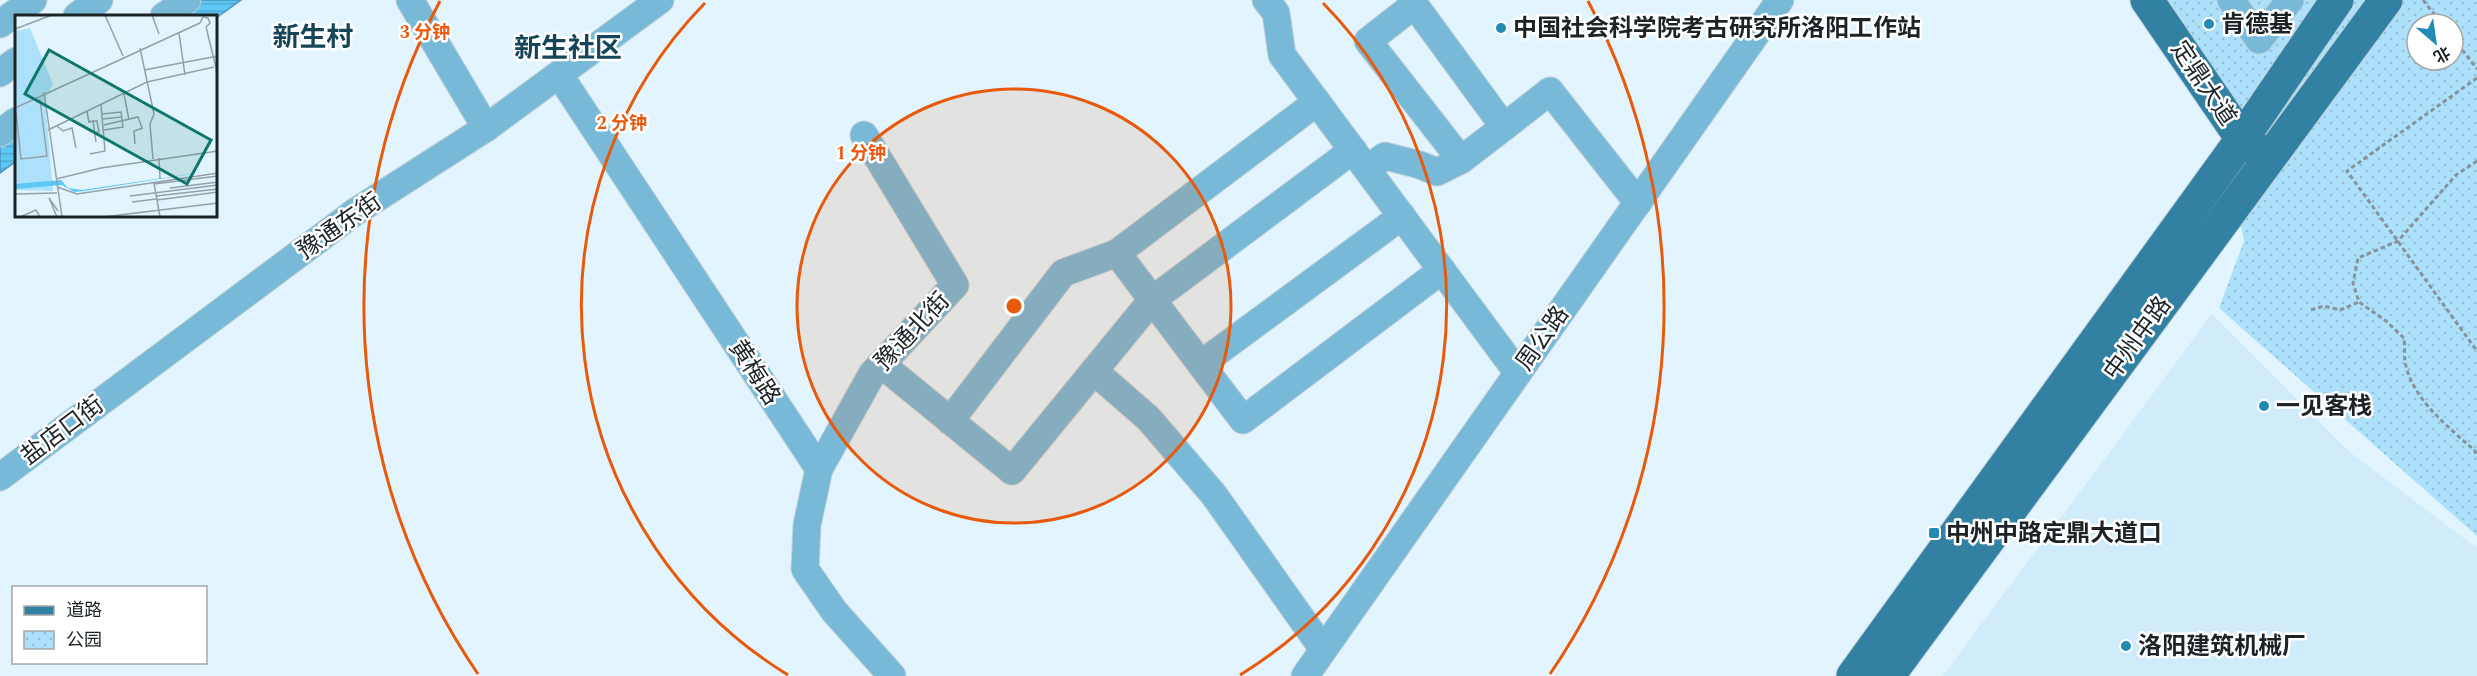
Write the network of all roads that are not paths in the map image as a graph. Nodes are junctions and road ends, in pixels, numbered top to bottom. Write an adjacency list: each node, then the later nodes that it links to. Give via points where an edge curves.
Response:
1 (33, 0): 16 (street)
2 (99, 0): 14 (street)
3 (187, 0): 15 (street)
4 (410, 0): 23 (street)
5 (660, 0): 19 (street, 豫通东街)
6 (1266, 0): 20 (street, via 1276,13 1282,54)
7 (1780, 0): 30 (street, 周公路)
8 (2147, 0): 26 (main road, 定鼎大道)
9 (2231, 0): 10 (street, via 2259,40)
10 (2290, 0)
11 (2337, 0): 26 (main road, 中州中路)
12 (2386, 0): 27 (main road, 中州中路)
13 (1412, 2): 22 (street); 29 (street, via 1368,41)
14 (78, 15)
15 (165, 15)
16 (0, 24)
17 (15, 61): 18 (street)
18 (0, 73)
19 (560, 76): 23 (street, 豫通东街); 41 (street, 黄梅路)
20 (1317, 102): 28 (street); 32 (street)
21 (15, 122): 24 (street)
22 (1504, 127): 29 (street); 30 (street, via 1550,91)
23 (486, 128): 39 (street, 豫通东街, via 356,212)
24 (0, 133)
25 (864, 135): 35 (street, 豫通北街, via 955,285)
26 (2242, 139): 27 (main road, 定鼎大道); 46 (main road, 中州中路)
27 (2270, 158): 47 (main road, 中州中路)
28 (1360, 159): 29 (street, via 1385,156 1437,172); 31 (street); 34 (street)
29 (1461, 160)
30 (1638, 203): 38 (street, 周公路)
31 (1402, 216): 33 (street); 36 (street)
32 (1117, 253): 34 (street); 40 (street, via 1063,273)
33 (1442, 270): 36 (street, via 1243,420); 38 (street)
34 (1152, 300): 36 (street); 37 (street)
35 (881, 364): 40 (street); 41 (street, 豫通北街)
36 (1201, 364)
37 (1094, 371): 40 (street, via 1012,471); 43 (street, via 1149,419 1214,495)
38 (1518, 373): 43 (street, 周公路)
39 (123, 384): 42 (street, 盐店口街)
40 (950, 421)
41 (819, 469): 44 (street, via 807,525 805,569 834,611)
42 (0, 477)
43 (1323, 649): 45 (street, 周公路)
44 (892, 676)
45 (1305, 676)
46 (1853, 676)
47 (1888, 676)

